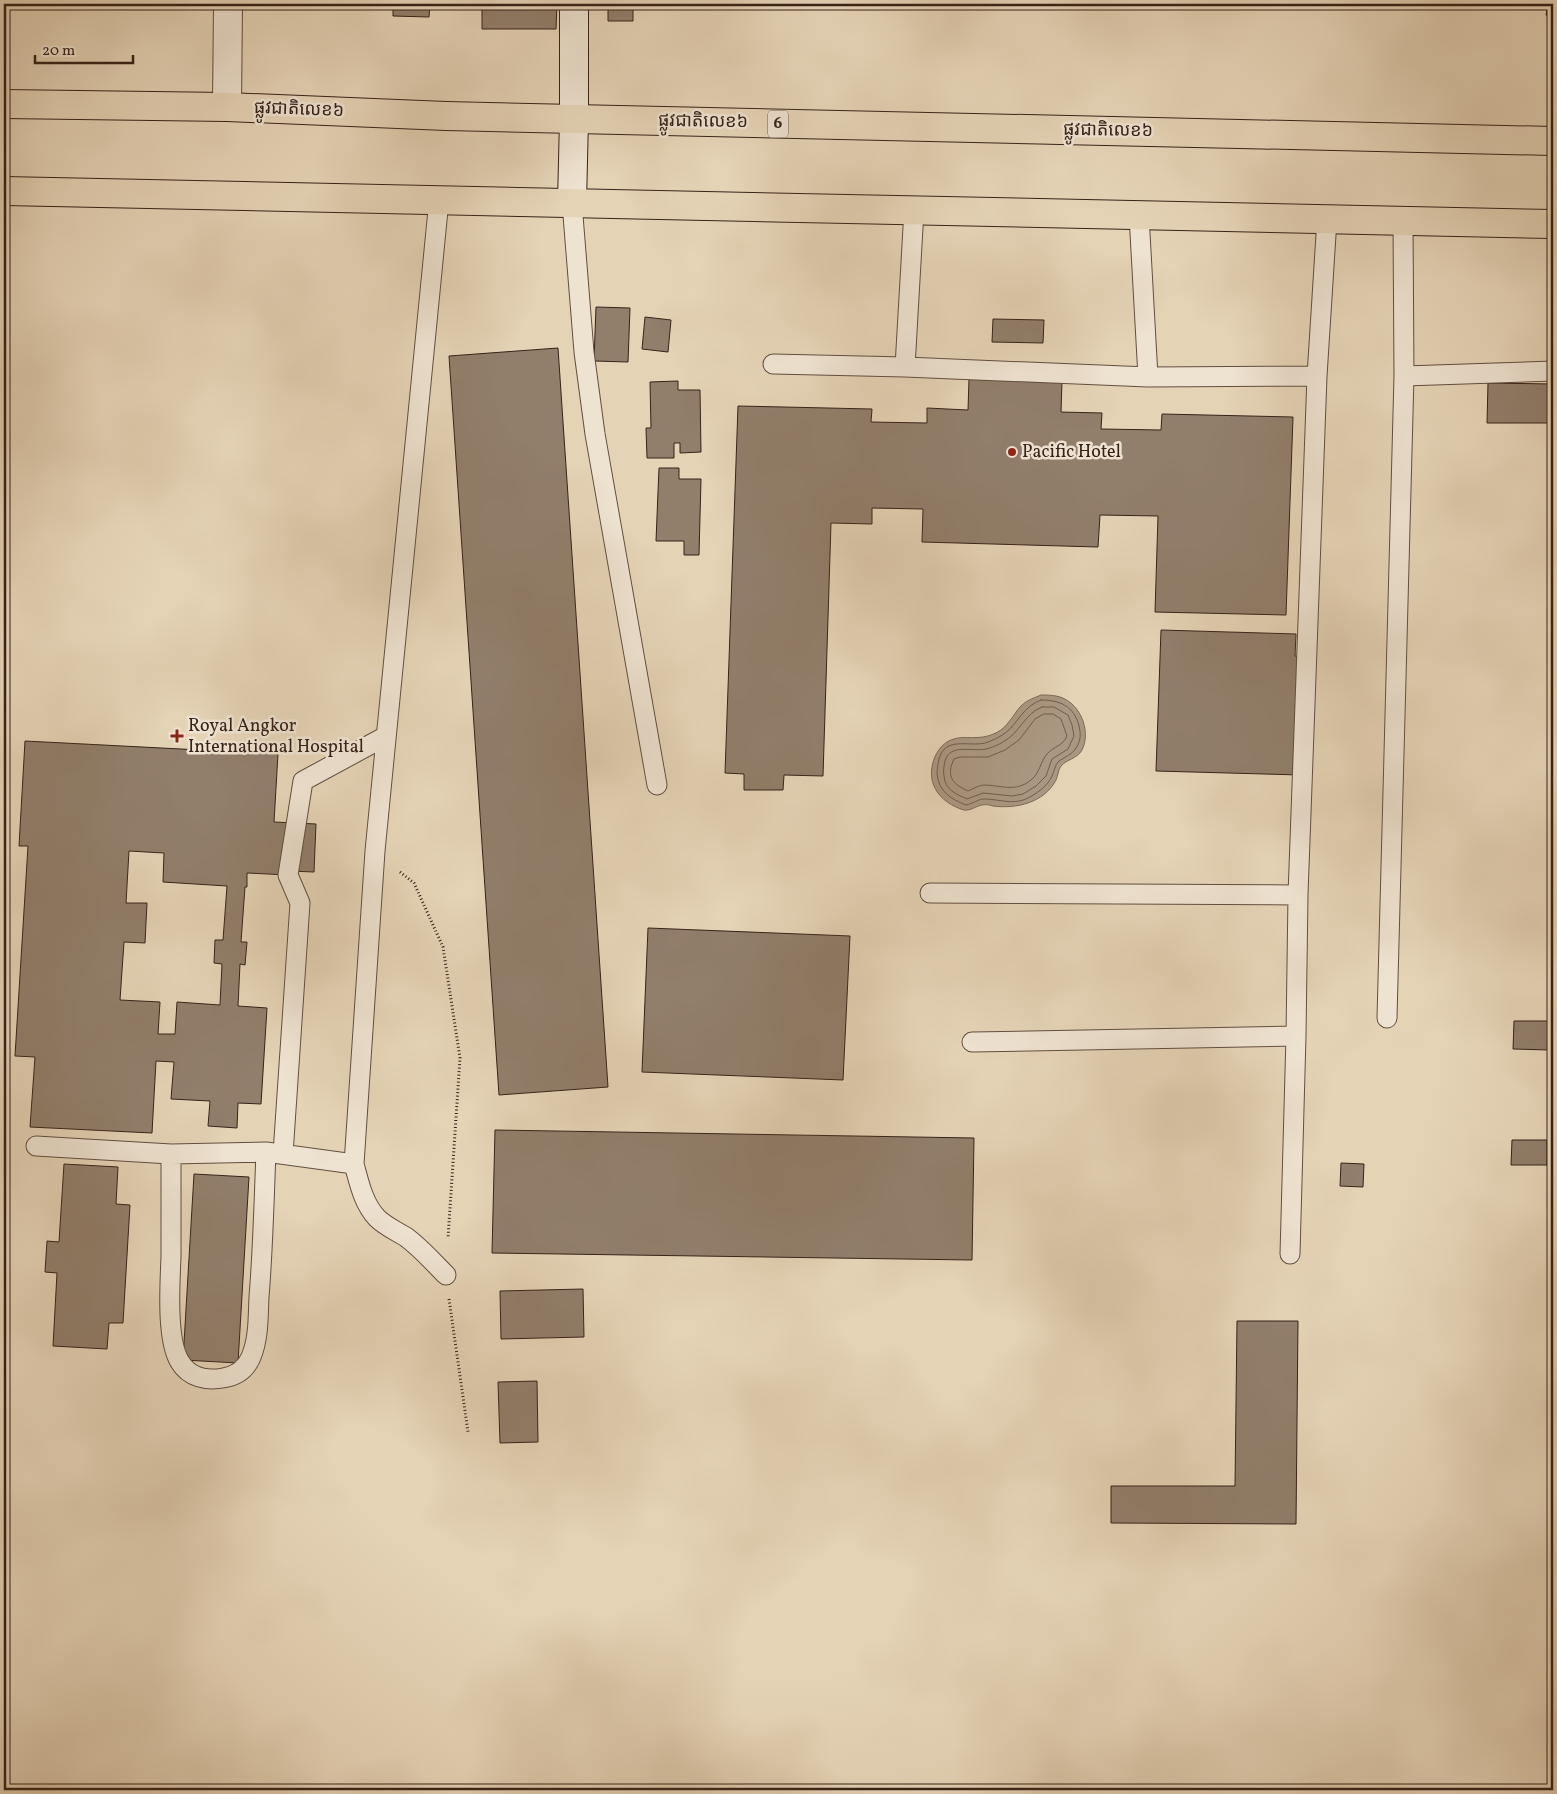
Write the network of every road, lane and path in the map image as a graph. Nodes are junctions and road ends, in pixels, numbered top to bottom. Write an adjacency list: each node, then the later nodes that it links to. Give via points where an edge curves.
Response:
1 (228, 4): 4 (street)
2 (574, 4): 5 (street)
3 (4, 104): 4 (highway, ផ្លូវជាតិលេខ៦ / 6)
4 (228, 107): 5 (highway, ផ្លូវជាតិលេខ៦ / 6)
5 (574, 119): 6 (highway, ផ្លូវជាតិលេខ៦ / 6); 9 (street)
6 (1553, 141)
7 (4, 191): 8 (highway)
8 (439, 200): 9 (highway); 21 (lane)
9 (572, 203): 10 (highway); 22 (lane, via 584,352 595,434)
10 (914, 210): 11 (highway); 16 (lane)
11 (1139, 215): 12 (highway); 20 (lane)
12 (1327, 219): 13 (highway); 18 (lane)
13 (1403, 220): 14 (highway); 19 (lane)
14 (1553, 224)
15 (773, 364): 16 (lane)
16 (905, 367): 20 (lane)
17 (1553, 371): 19 (lane)
18 (1317, 376): 20 (lane); 25 (lane)
19 (1404, 376): 26 (lane)
20 (1148, 377)
21 (386, 736): 23 (lane); 30 (lane, via 302,782 288,875 300,902)
22 (657, 785)
23 (375, 851): 32 (lane); 34 (path, via 414,883 443,947 460,1058)
24 (930, 893): 25 (lane)
25 (1298, 895): 27 (lane)
26 (1387, 1018)
27 (1296, 1036): 28 (lane); 33 (lane)
28 (972, 1042)
29 (36, 1146): 31 (lane)
30 (274, 1153): 31 (lane); 31 (lane, via 256,1343 247,1365 240,1372 215,1380 188,1372 179,1361 173,1342 170,1308); 32 (lane)
31 (171, 1154)
32 (354, 1164): 34 (lane, via 362,1192 376,1218 406,1238)
33 (1290, 1254)
34 (446, 1275): 35 (path)
35 (468, 1432)

